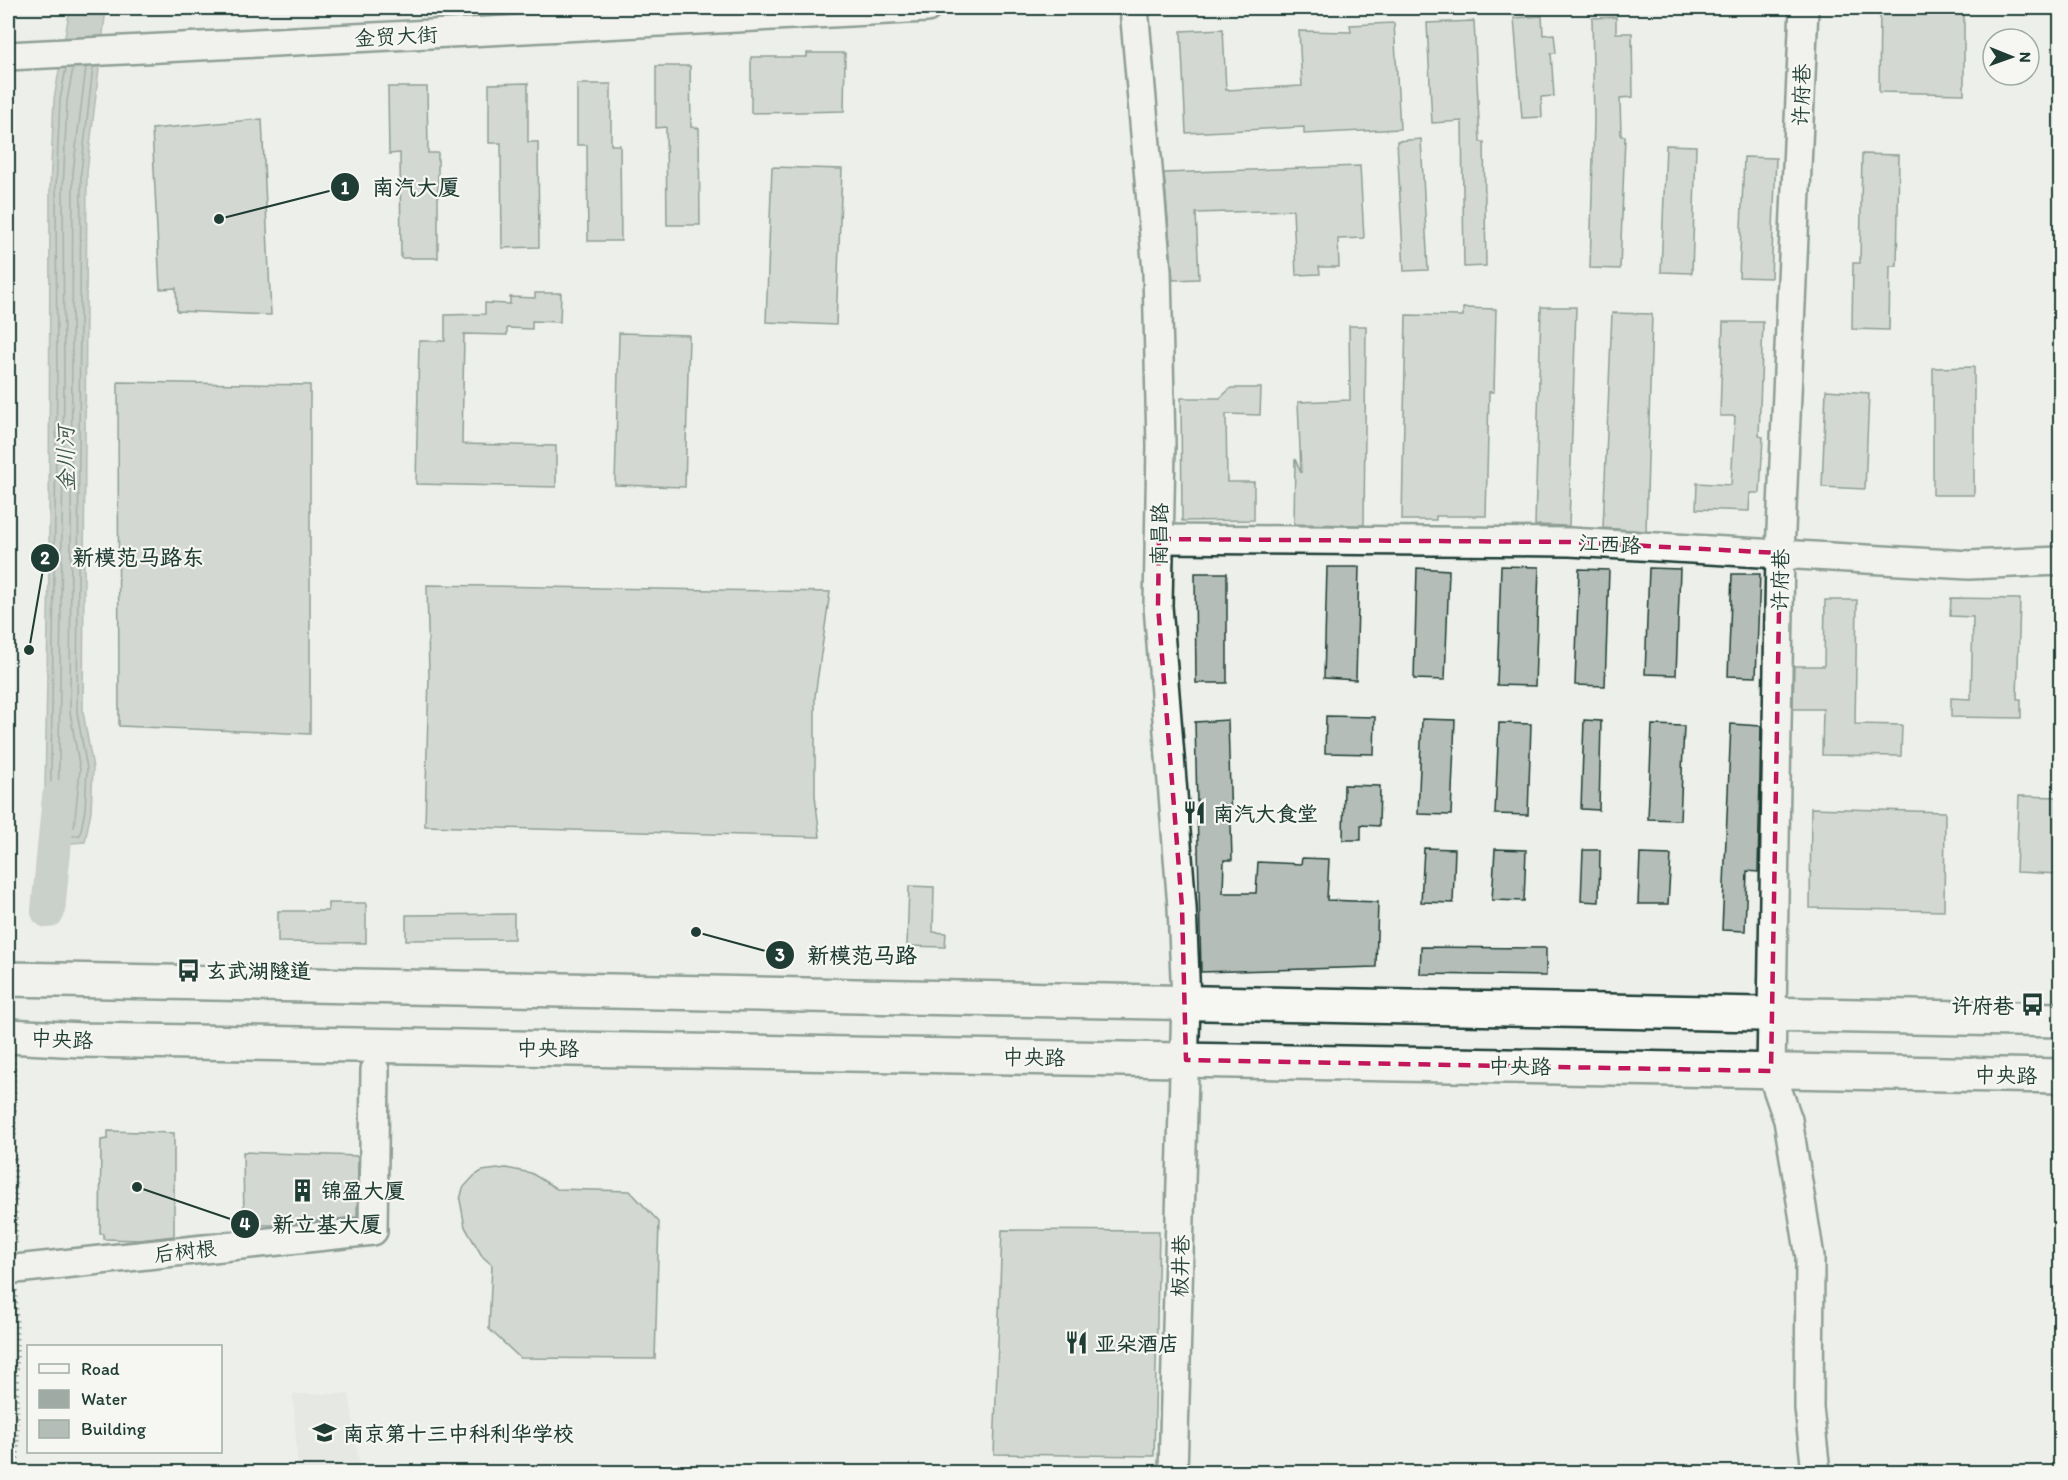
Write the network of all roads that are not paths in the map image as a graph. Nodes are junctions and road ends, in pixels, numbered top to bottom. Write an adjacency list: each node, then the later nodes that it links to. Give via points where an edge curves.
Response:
1 (927, 8): 4 (street, 金贸大街)
2 (1134, 8): 5 (street, 南昌路, via 1157,272)
3 (1804, 8): 6 (street, 许府巷)
4 (8, 56)
5 (1159, 539): 6 (street, 江西路, via 1570,542); 9 (street, 南昌路, via 1158,606)
6 (1780, 553): 7 (street, 江西路, via 1969,565); 10 (street, 许府巷)
7 (2061, 561)
8 (8, 979): 9 (main road)
9 (1186, 1001): 10 (main road); 13 (street, 南昌路)
10 (1773, 1014): 11 (main road); 15 (street, 许府巷)
11 (2061, 1020)
12 (8, 1036): 13 (main road, 中央路)
13 (1186, 1059): 15 (main road, 中央路); 18 (street, 板井巷)
14 (375, 1070): 17 (street, 后树根, via 373,1232)
15 (1771, 1071): 16 (main road, 中央路); 19 (street, 许府巷, via 1788,1120 1810,1257 1809,1408)
16 (2061, 1076)
17 (16, 1269)
18 (1173, 1473)
19 (1816, 1473)

